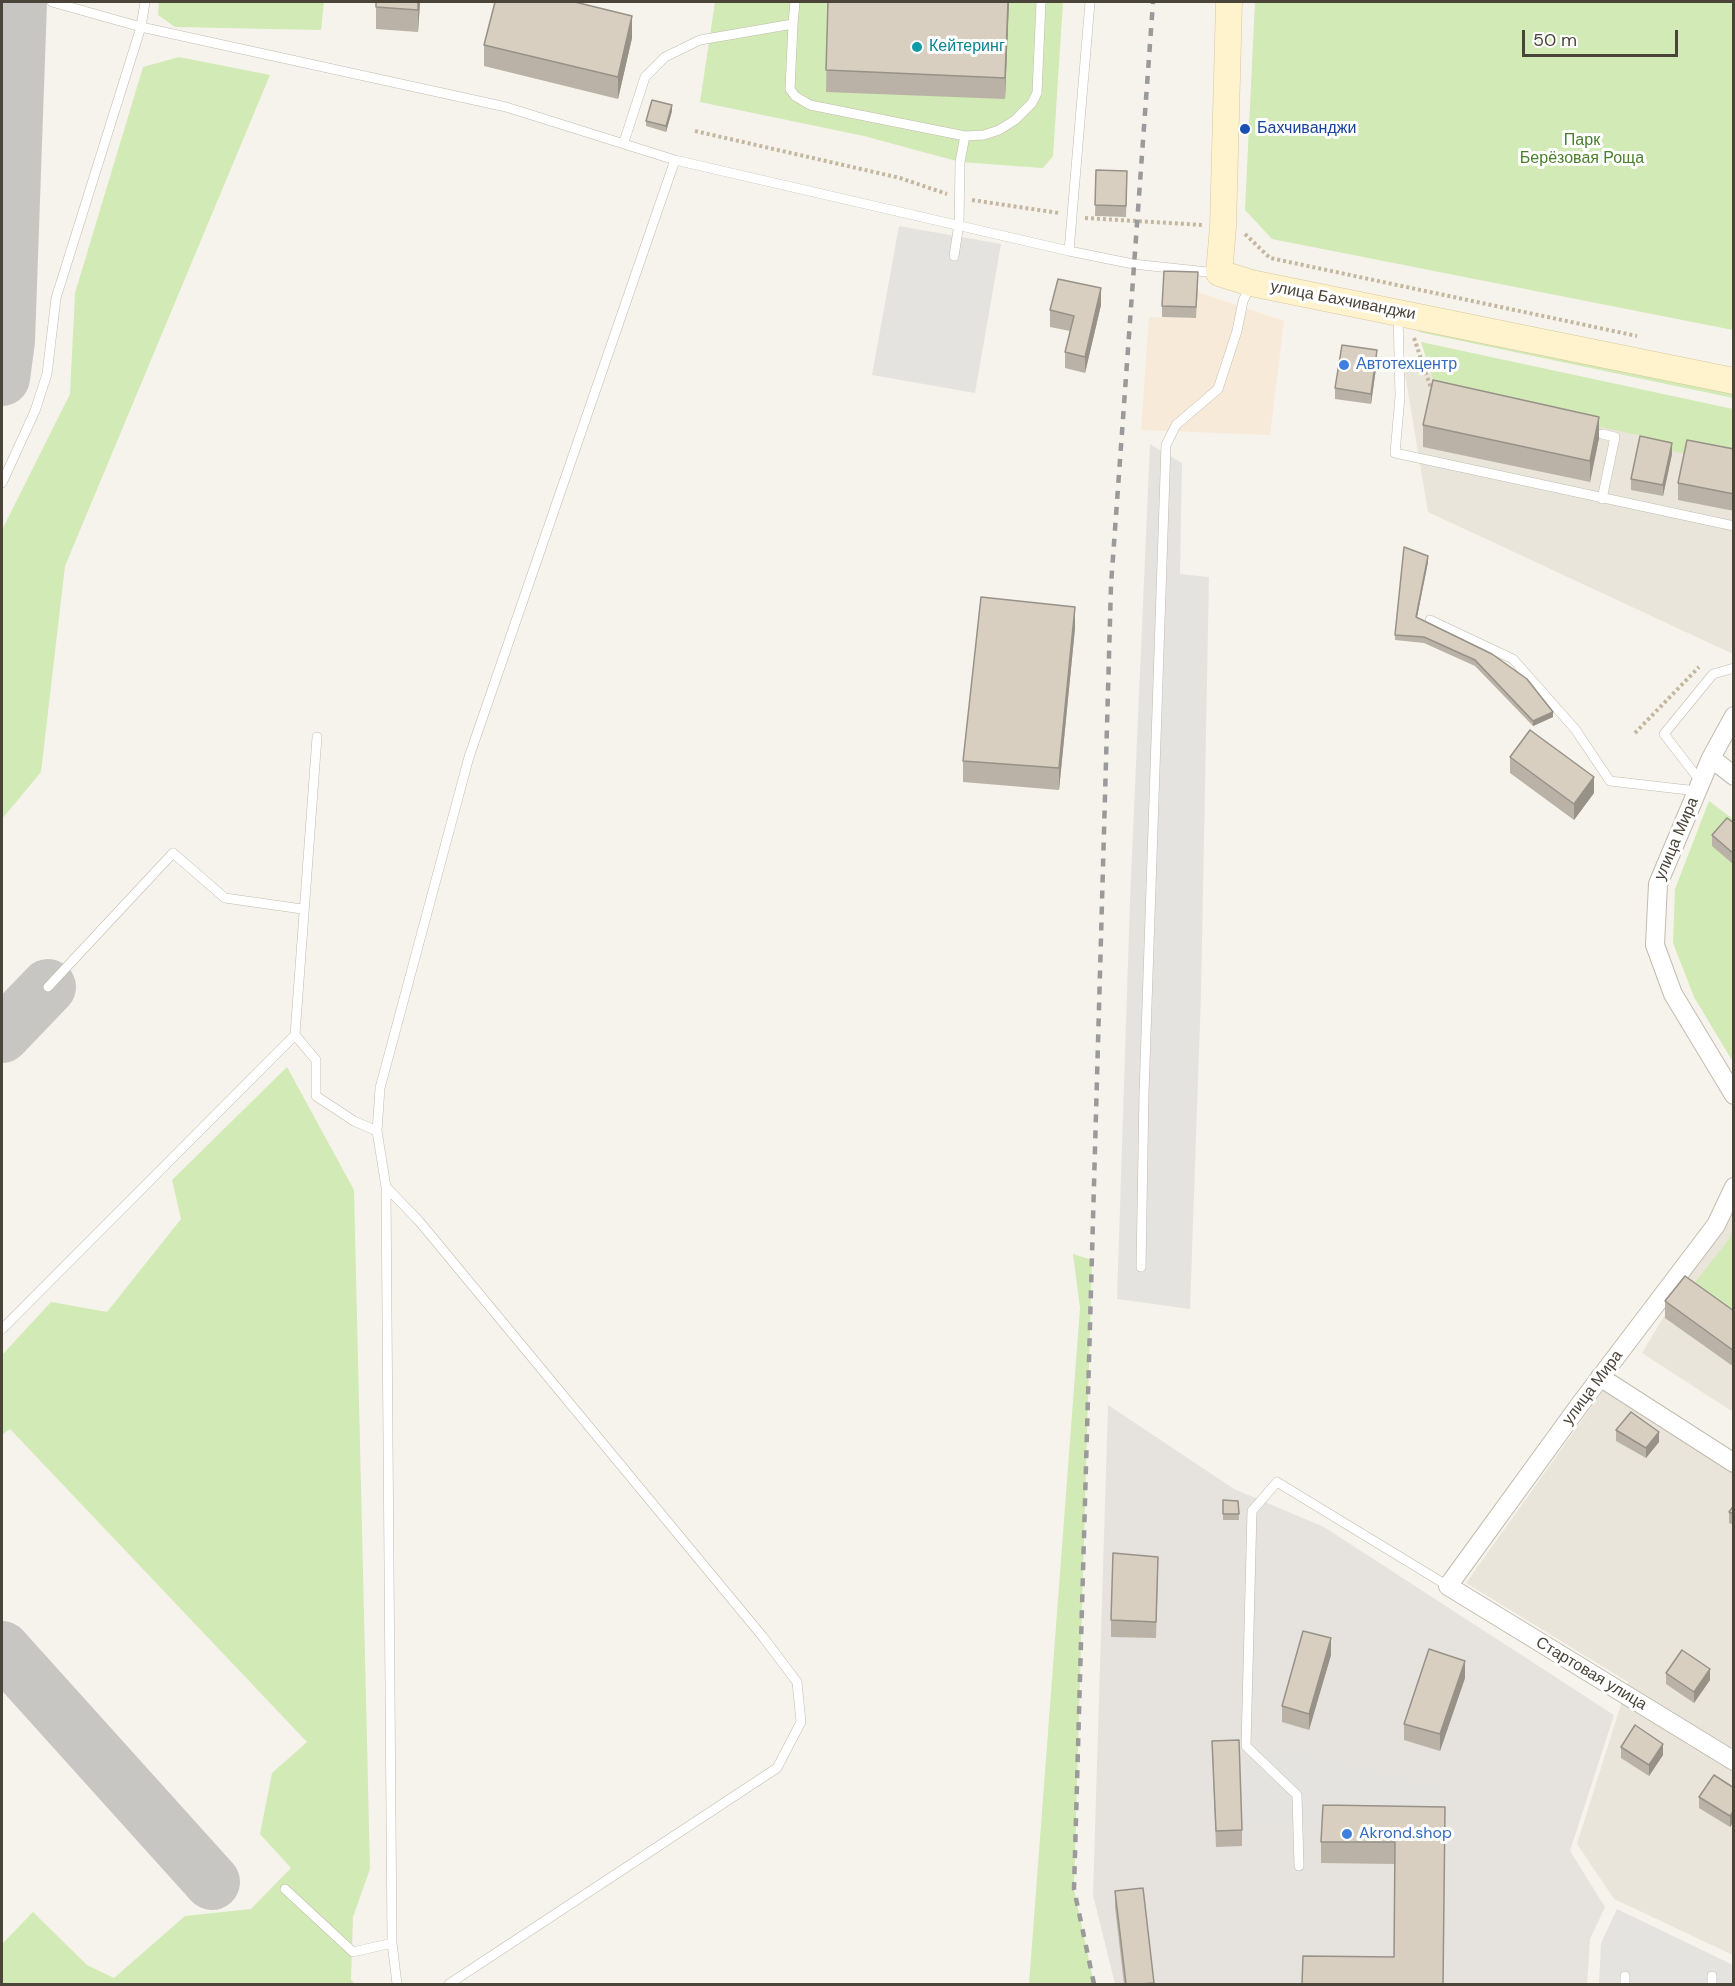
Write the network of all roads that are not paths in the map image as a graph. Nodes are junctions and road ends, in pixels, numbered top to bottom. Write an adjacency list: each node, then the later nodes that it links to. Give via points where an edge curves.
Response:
1 (52, 2): 8 (lane)
2 (145, 2): 8 (lane)
3 (795, 2): 7 (lane)
4 (1041, 2): 9 (lane, via 1039,72 1032,104 999,130)
5 (1090, 2): 13 (lane)
6 (1229, 2): 15 (main road)
7 (793, 24): 9 (lane, via 789,78 795,96 810,105); 10 (lane, via 700,40 665,57 645,77)
8 (141, 27): 10 (lane, via 506,107); 20 (lane, via 56,298 47,374 35,411)
9 (964, 136): 12 (lane)
10 (624, 142): 11 (lane)
11 (675, 160): 12 (lane); 34 (lane, via 469,757 380,1088)
12 (959, 224): 13 (lane); 14 (lane)
13 (1069, 251): 15 (lane, via 1133,264)
14 (954, 256)
15 (1219, 273): 16 (main road, улица Бахчиванджи)
16 (1251, 284): 17 (main road, улица Бахчиванджи); 37 (lane, via 1218,389 1176,425 1166,445)
17 (1398, 312): 18 (main road, улица Бахчиванджи); 21 (lane, via 1401,396 1395,453)
18 (1734, 381)
19 (1602, 434): 21 (lane, via 1615,437)
20 (2, 483)
21 (1602, 499): 22 (lane)
22 (1734, 525)
23 (1430, 620): 29 (lane, via 1512,659 1575,729 1610,781)
24 (1734, 668): 29 (lane, via 1713,674 1664,734)
25 (1734, 716): 27 (street, улица Мира)
26 (316, 736): 30 (lane)
27 (1711, 758): 28 (street); 29 (street, улица Мира)
28 (1734, 776)
29 (1699, 786): 33 (street, улица Мира, via 1658,884 1655,945 1673,994)
30 (302, 909): 31 (lane, via 225,898 173,853); 32 (lane)
31 (48, 987)
32 (295, 1035): 34 (lane, via 316,1060 316,1096); 38 (lane)
33 (1734, 1095)
34 (377, 1131): 36 (lane)
35 (1734, 1187): 39 (street, улица Мира, via 1716,1225)
36 (386, 1188): 45 (lane); 47 (lane, via 419,1221 763,1637 797,1682 801,1722 777,1768)
37 (1141, 1267)
38 (2, 1329)
39 (1600, 1377): 40 (street); 41 (street, улица Мира)
40 (1734, 1463)
41 (1448, 1586): 42 (street, Стартовая улица); 43 (lane, via 1277,1482 1252,1510 1246,1746 1298,1795)
42 (1734, 1761)
43 (1299, 1866)
44 (285, 1889): 45 (lane, via 353,1952)
45 (392, 1943): 46 (lane)
46 (396, 1984)
47 (449, 1984)

